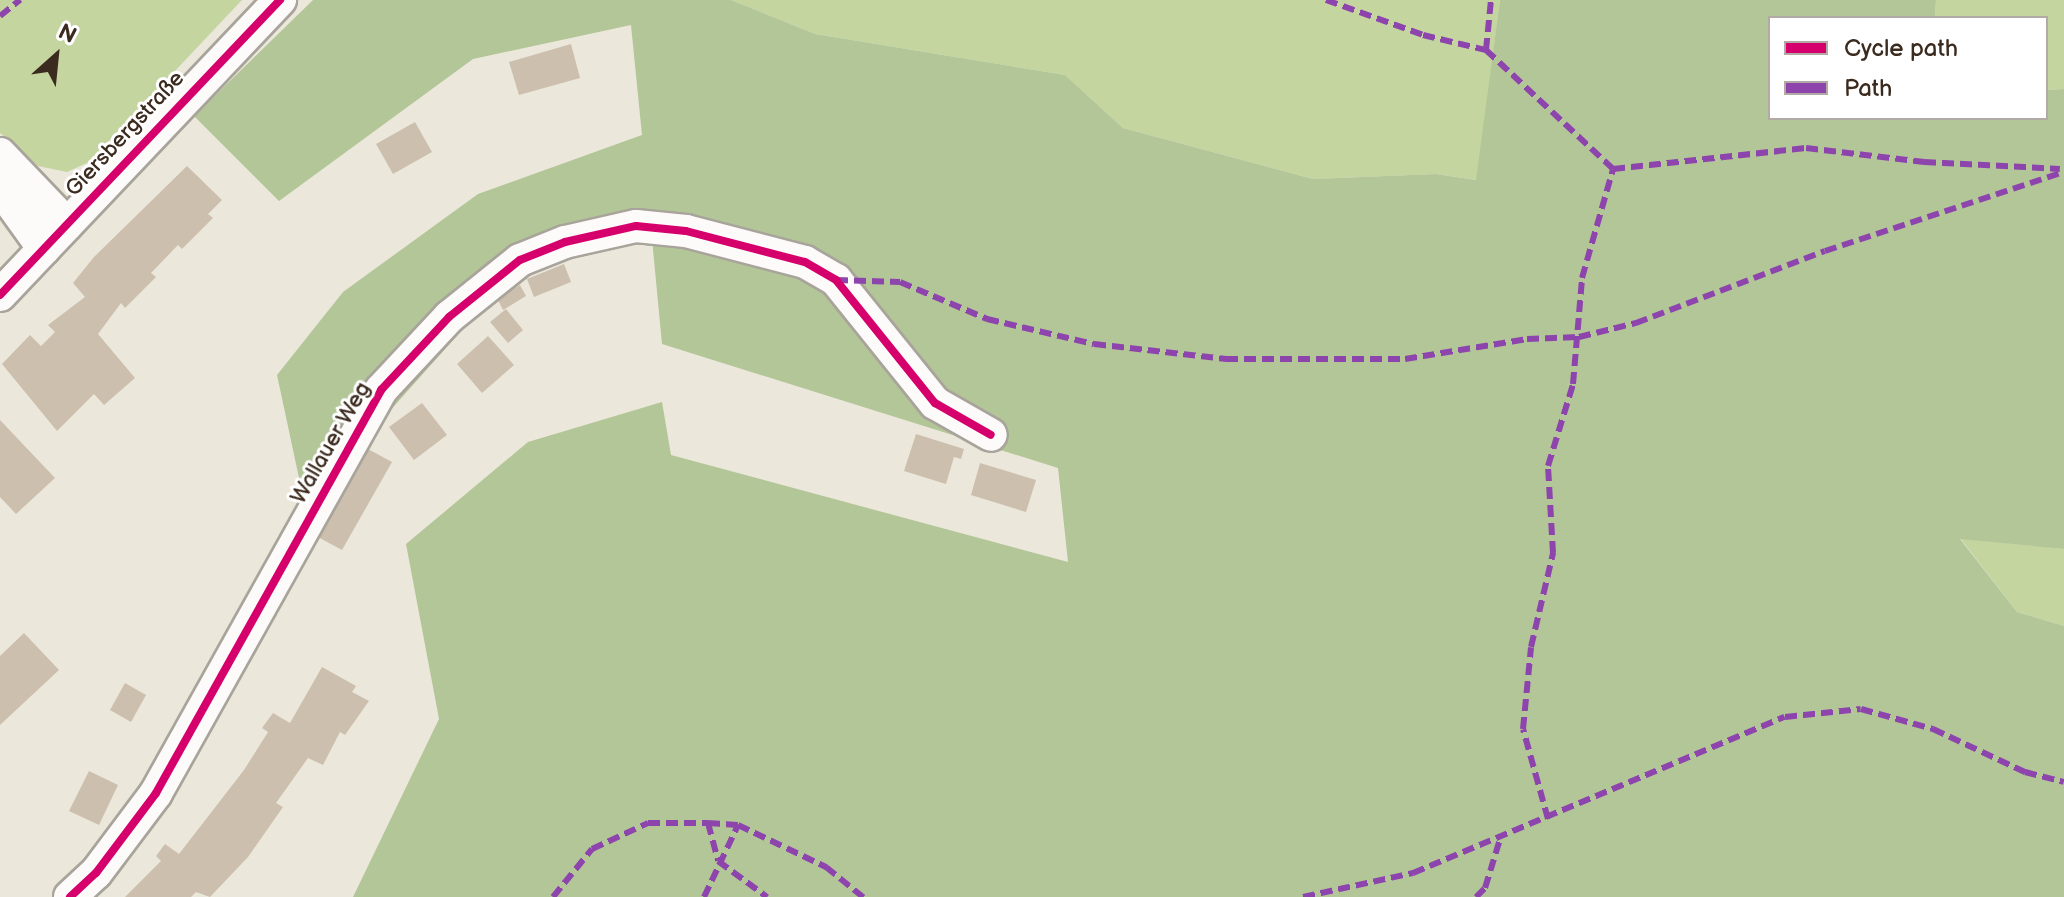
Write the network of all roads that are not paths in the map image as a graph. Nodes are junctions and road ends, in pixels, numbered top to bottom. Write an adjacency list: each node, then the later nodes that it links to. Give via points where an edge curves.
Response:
1 (280, 0): 4 (street, Giersbergstraße)
2 (0, 154): 4 (street)
3 (0, 188): 5 (street)
4 (67, 224): 5 (street, Giersbergstraße)
5 (44, 249): 6 (street, Giersbergstraße)
6 (0, 295)
7 (991, 435): 8 (street, Wallauer Weg, via 935,403 836,280 805,262 686,231 636,226 565,242 520,260 449,317 381,390 156,793 96,873)
8 (70, 897)

